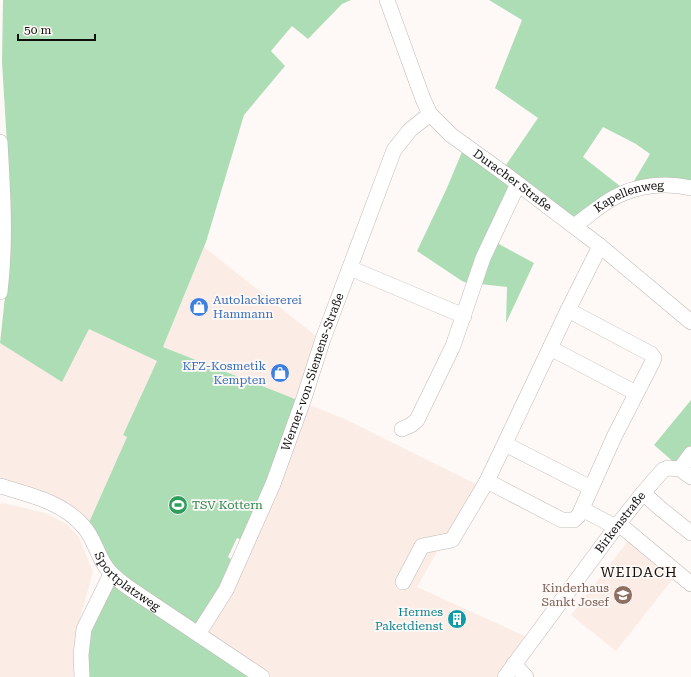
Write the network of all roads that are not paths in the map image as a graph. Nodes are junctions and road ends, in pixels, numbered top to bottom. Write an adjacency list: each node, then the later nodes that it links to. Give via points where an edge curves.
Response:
1 (387, 0): 2 (street, Duracher Straße)
2 (430, 114): 4 (street, Duracher Straße, via 451,135); 8 (street, Werner-von-Siemens-Straße, via 410,130 394,150)
3 (0, 142): 9 (street, via 4,210)
4 (518, 184): 6 (street, Duracher Straße); 11 (street, via 483,258)
5 (691, 188): 6 (street, Kapellenweg, via 664,184 627,192 614,197)
6 (574, 226): 7 (street, Duracher Straße)
7 (600, 246): 10 (street); 12 (street, Duracher Straße)
8 (350, 268): 11 (street); 29 (street, Werner-von-Siemens-Straße, via 273,484 226,590)
9 (0, 292)
10 (568, 310): 13 (street); 14 (street, via 651,354 654,358)
11 (464, 316): 15 (street, via 453,346 417,420 411,426)
12 (691, 322)
13 (550, 348): 14 (street); 16 (street)
14 (636, 393): 21 (street)
15 (402, 429)
16 (505, 444): 19 (street); 21 (street)
17 (691, 454): 18 (street, Birkenstraße)
18 (680, 471): 22 (street, Birkenstraße, via 663,470)
19 (488, 481): 23 (street, via 562,520 574,520); 27 (street, via 452,540 422,546)
20 (0, 486): 26 (street, Sportplatzweg, via 51,502 66,511 85,528)
21 (591, 488): 23 (street)
22 (642, 493): 24 (street, Birkenstraße); 25 (street)
23 (582, 509): 24 (street)
24 (618, 525): 28 (street); 30 (street, Birkenstraße)
25 (691, 533)
26 (111, 574): 29 (street, Sportplatzweg); 31 (street, via 84,629 80,655)
27 (403, 582)
28 (691, 584)
29 (198, 634): 32 (street, Sportplatzweg)
30 (514, 664): 33 (street, Birkenstraße); 34 (street)
31 (82, 677)
32 (262, 677)
33 (505, 677)
34 (526, 677)

